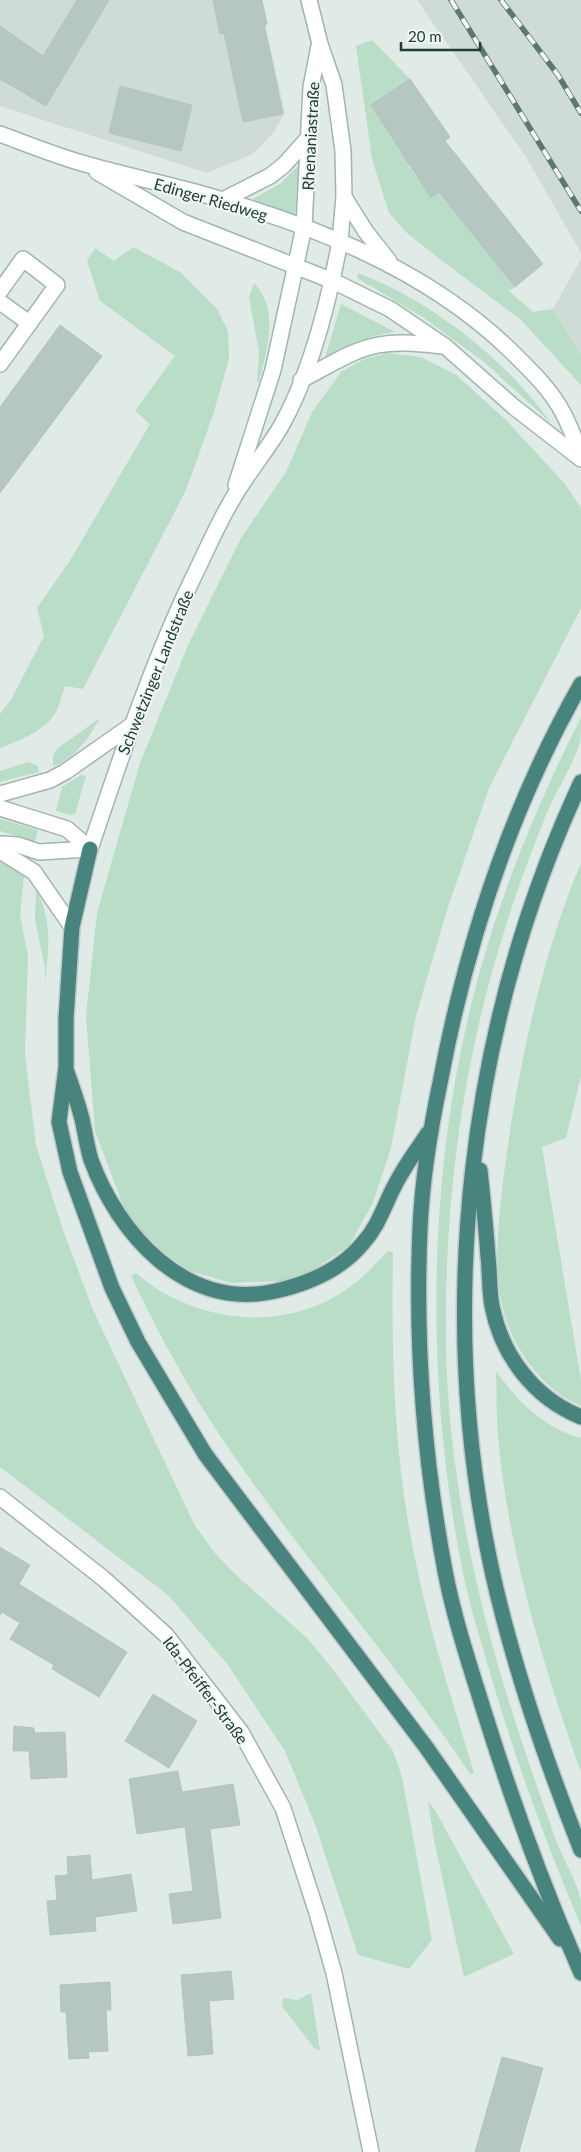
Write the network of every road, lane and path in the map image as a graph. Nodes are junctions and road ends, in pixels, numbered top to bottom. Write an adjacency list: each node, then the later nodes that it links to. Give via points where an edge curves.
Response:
1 (309, 0): 2 (main road, Rhenaniastraße)
2 (320, 44): 4 (main road, Rhenaniastraße, via 311,87); 6 (main road, Rhenaniastraße, via 334,85 343,151)
3 (0, 134): 5 (main road, Edinger Riedweg)
4 (310, 136): 7 (main road, via 270,176); 8 (main road, Rhenaniastraße)
5 (80, 163): 7 (main road, Edinger Riedweg); 11 (main road, Edinger Riedweg, via 182,222)
6 (344, 197): 9 (main road, Rhenaniastraße); 10 (main road)
7 (223, 200): 8 (main road, Edinger Riedweg)
8 (304, 227): 9 (main road, Edinger Riedweg); 11 (main road, Schwetzinger Landstraße)
9 (340, 242): 10 (main road, Edinger Riedweg); 12 (main road, Rhenaniastraße)
10 (391, 264): 19 (main road, via 449,300 492,333 540,380 563,412)
11 (297, 266): 12 (main road); 21 (main road, Schwetzinger Landstraße, via 273,370)
12 (333, 281): 16 (main road, via 390,309); 18 (main road, Schwetzinger Landstraße)
13 (0, 291): 15 (main road, via 23,259 57,285)
14 (0, 302): 15 (main road)
15 (29, 324): 17 (main road)
16 (446, 346): 18 (main road, via 377,345); 20 (main road, via 514,407)
17 (0, 364)
18 (300, 380): 21 (main road, Schwetzinger Landstraße, via 280,427)
19 (581, 454)
20 (581, 459)
21 (232, 500): 23 (main road, Schwetzinger Landstraße, via 172,626)
22 (581, 684): 32 (highway, via 523,803 483,908 450,1026)
23 (132, 725): 25 (main road, via 50,780); 28 (main road, Schwetzinger Landstraße)
24 (581, 782): 33 (highway, via 530,912 508,983 490,1059)
25 (0, 794)
26 (0, 808): 28 (main road, via 67,829)
27 (0, 844): 28 (main road, via 18,845 39,852)
28 (90, 849): 30 (highway)
29 (0, 851): 30 (main road, via 34,872)
30 (72, 927): 31 (highway)
31 (66, 1067): 32 (highway, via 82,1116 91,1159 109,1198 132,1235 177,1274 233,1293 263,1293 294,1287 324,1274 345,1260 363,1244 381,1220 394,1186); 37 (highway, via 60,1122 70,1172 112,1288 169,1398 216,1470 426,1746)
32 (430, 1129): 37 (highway, via 420,1229 421,1382 427,1457 446,1574 492,1737 524,1830)
33 (477, 1136): 34 (highway, via 492,1304 498,1331 510,1357 533,1386 567,1411); 36 (highway, via 463,1321 474,1462 492,1570 519,1674)
34 (581, 1417)
35 (0, 1497): 38 (main road, Ida-Pfeiffer-Straße, via 104,1579 166,1635 241,1732 283,1808 334,1974)
36 (581, 1850)
37 (578, 1967)
38 (371, 2152)

